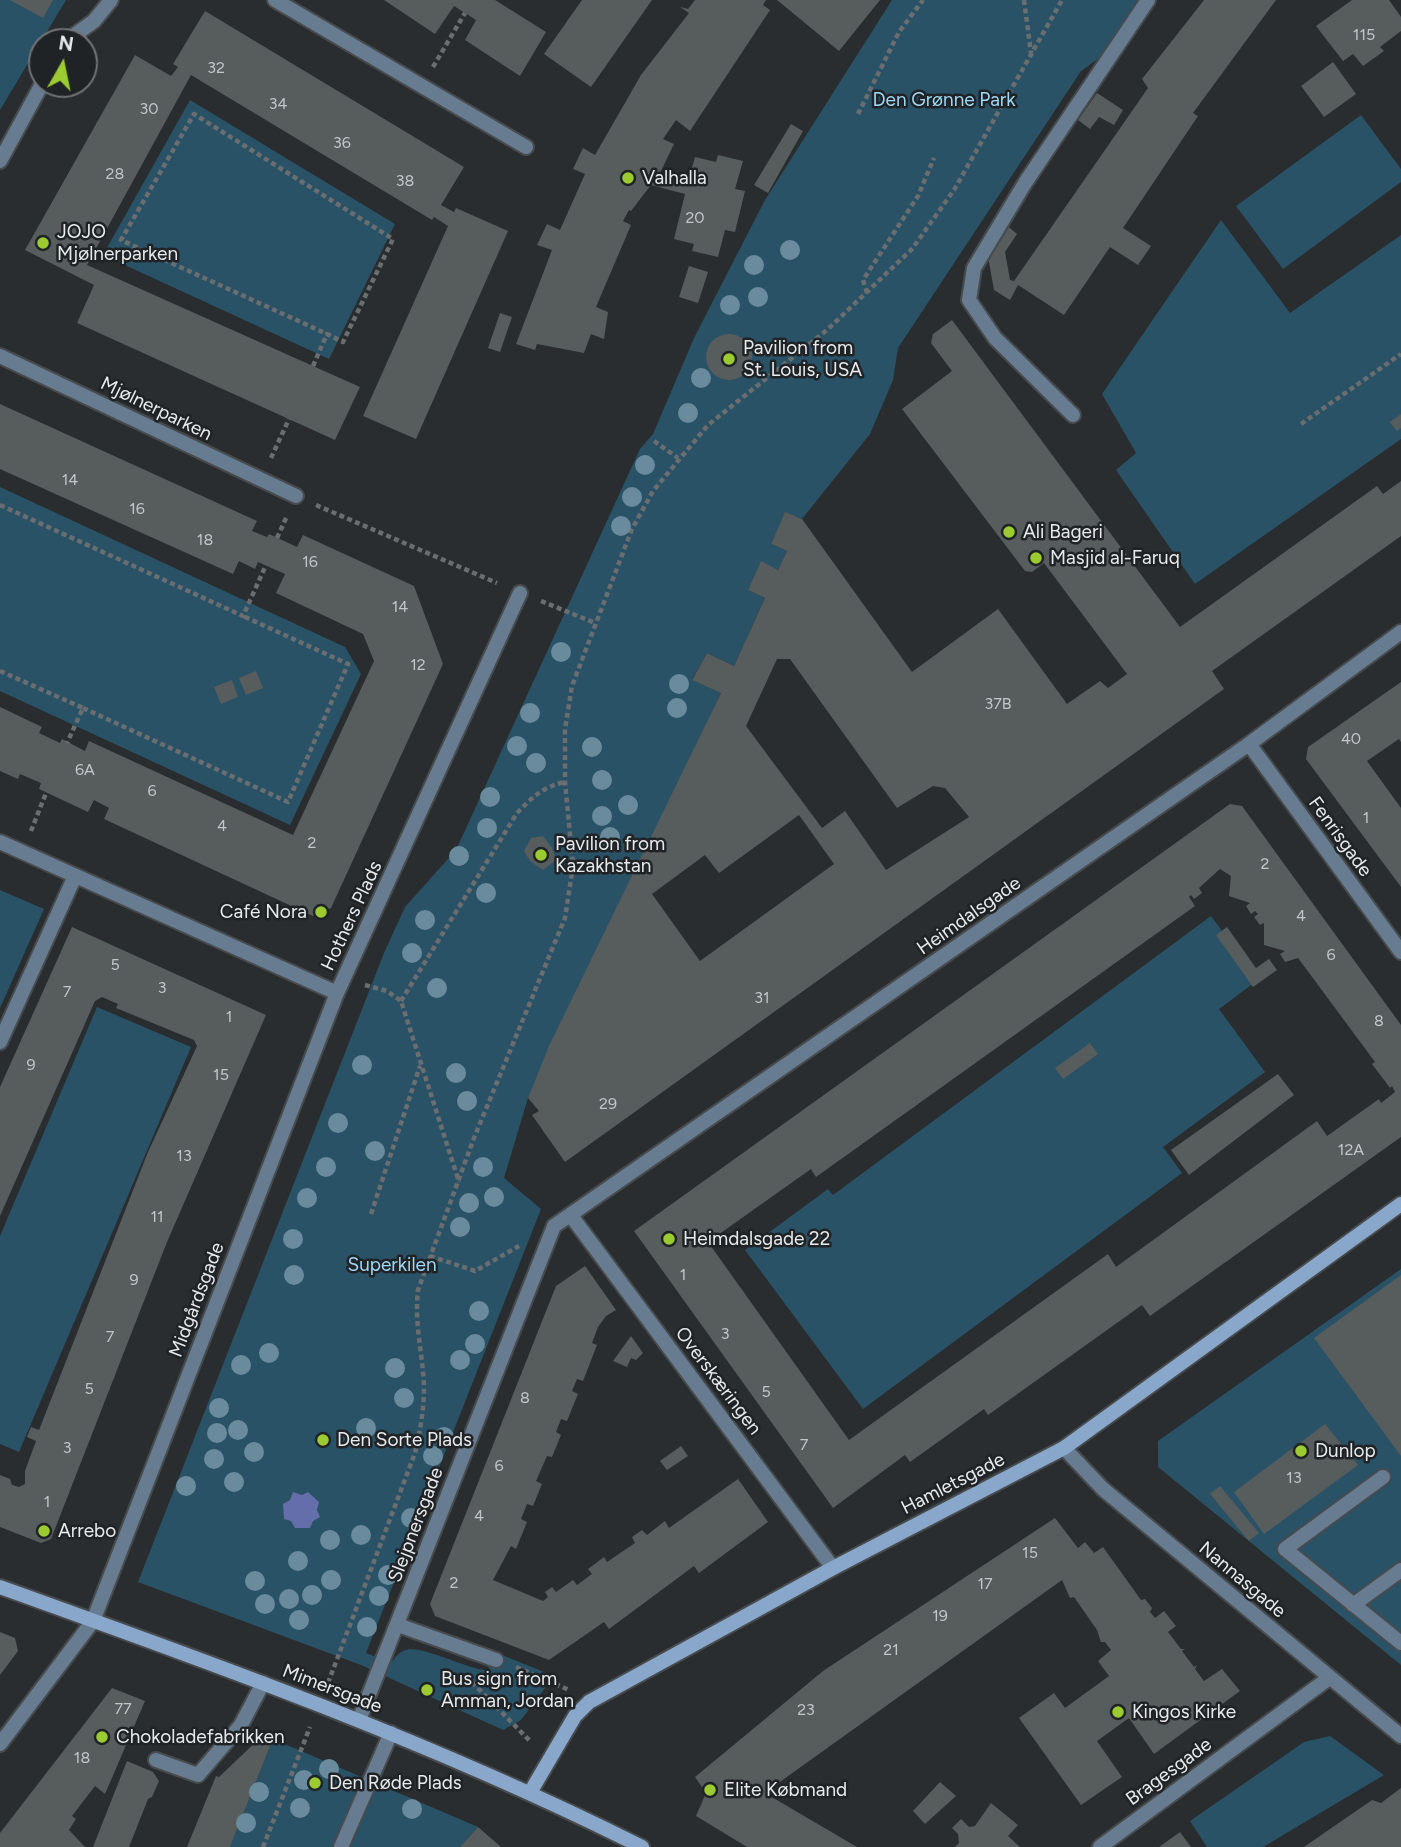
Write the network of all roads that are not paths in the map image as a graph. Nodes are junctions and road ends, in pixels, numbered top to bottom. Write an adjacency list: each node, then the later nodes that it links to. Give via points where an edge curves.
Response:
1 (111, 0): 4 (street)
2 (275, 0): 6 (street)
3 (1148, 0): 9 (street, via 1054,138 974,268 969,300 988,329)
4 (84, 28)
5 (34, 98): 7 (street)
6 (526, 147)
7 (0, 161)
8 (0, 356): 10 (street, Mjølnerparken)
9 (1073, 415)
10 (296, 496)
11 (520, 593): 17 (street, Hothers Plads)
12 (1401, 632): 13 (street, Heimdalsgade)
13 (1249, 744): 16 (street, Fenrisgade); 20 (street, Heimdalsgade)
14 (0, 842): 15 (street, Hothers Plads)
15 (75, 876): 17 (street, Hothers Plads); 18 (street)
16 (1401, 952)
17 (337, 993): 28 (street, Midgårdsgade)
18 (0, 1042)
19 (1401, 1204): 22 (street, Hamletsgade)
20 (572, 1217): 21 (street, Heimdalsgade); 24 (street, Overskæringen)
21 (554, 1227): 29 (street, Slejpnersgade)
22 (1064, 1448): 24 (street, Hamletsgade); 32 (street, Nannasgade, via 1102,1489)
23 (1383, 1477): 27 (street, via 1285,1549)
24 (833, 1568): 39 (street, Hamletsgade, via 589,1702 575,1716)
25 (1401, 1570): 27 (street)
26 (0, 1587): 28 (street, Mimersgade)
27 (1353, 1605): 30 (street)
28 (93, 1621): 33 (street, Mimersgade); 37 (street)
29 (398, 1625): 31 (street); 34 (street, Slejpnersgade)
30 (1401, 1643)
31 (496, 1660)
32 (1329, 1678): 36 (street, Nannasgade); 42 (street, Bragesgade)
33 (263, 1683): 34 (street, Mimersgade); 38 (street, via 242,1725 198,1775)
34 (359, 1720): 35 (street, Mimersgade)
35 (391, 1733): 39 (street, Mimersgade); 40 (street)
36 (1401, 1736)
37 (0, 1744)
38 (156, 1760)
39 (531, 1791): 41 (street, Mimersgade)
40 (341, 1847)
41 (642, 1847)
42 (1100, 1847)

